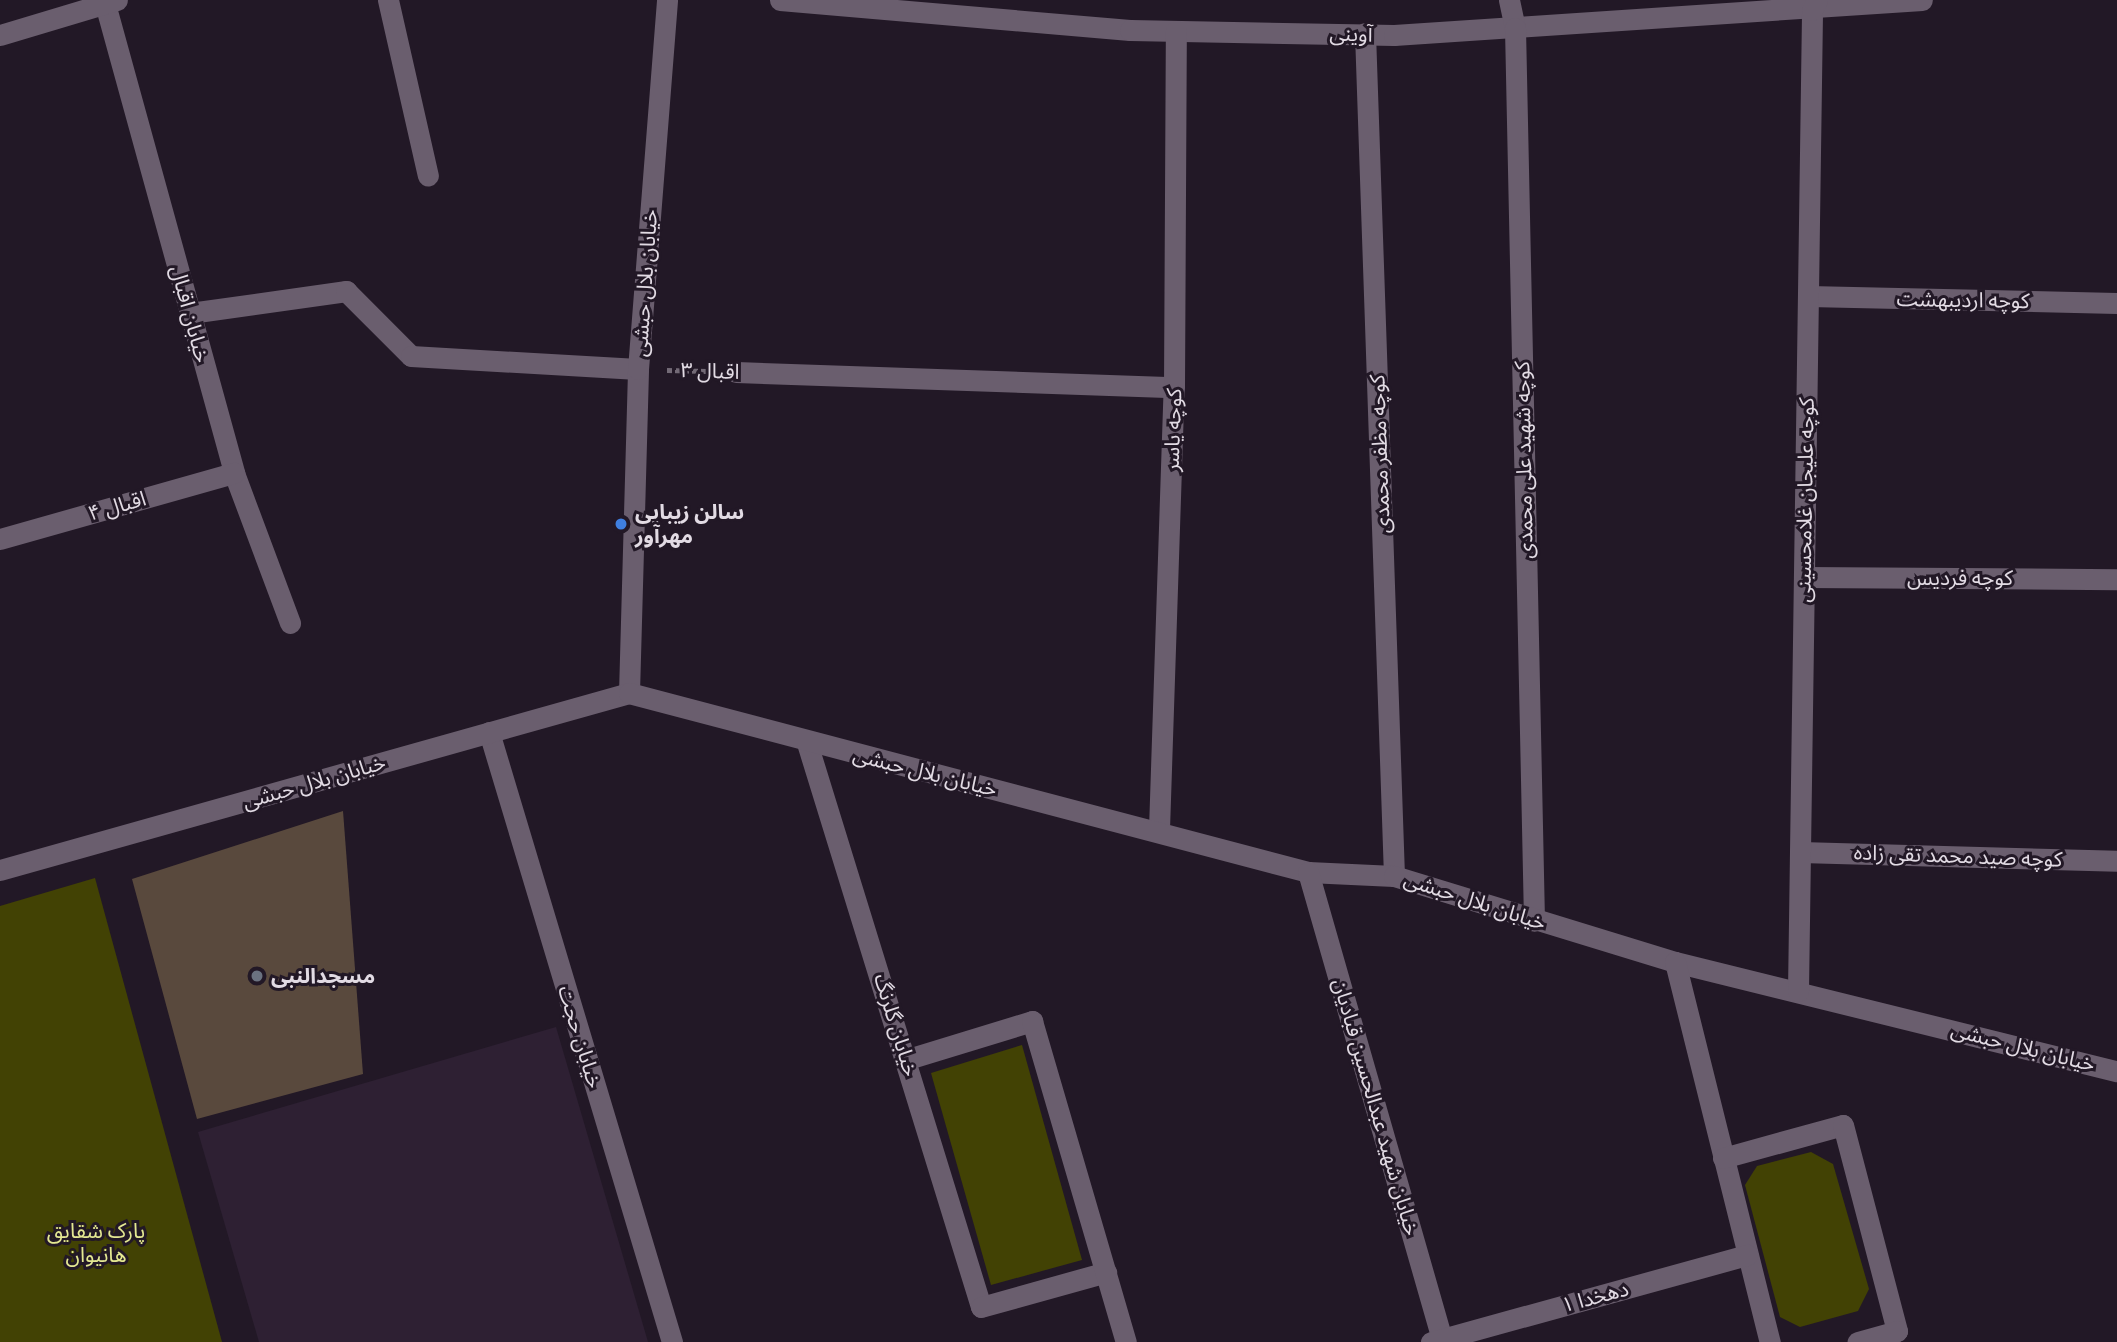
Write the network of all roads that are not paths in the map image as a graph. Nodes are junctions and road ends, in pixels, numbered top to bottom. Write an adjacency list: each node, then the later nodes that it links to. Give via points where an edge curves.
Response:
1 (388, 0): 12 (street)
2 (667, 0): 16 (street, خیابان بلال حبشی)
3 (780, 0): 9 (street, آوینی)
4 (1509, 0): 8 (street, کوچه شهید علی محمدی)
5 (1922, 0): 7 (street, آوینی)
6 (109, 1): 11 (street); 15 (street, خیابان اقبال)
7 (1815, 5): 8 (street, آوینی); 13 (street, کوچه علیجان غلامحسینی)
8 (1515, 28): 10 (street, آوینی); 33 (street, کوچه شهید علی محمدی)
9 (1176, 31): 10 (street, آوینی); 18 (street, کوچه یاسر)
10 (1365, 33): 32 (street, کوچه مظفر محمدی)
11 (0, 35)
12 (428, 176)
13 (1808, 296): 14 (street, کوچه اردیبهشت); 21 (street, کوچه علیجان غلامحسینی)
14 (2117, 303)
15 (190, 313): 16 (street, via 346,291 411,356); 19 (street, خیابان اقبال)
16 (638, 369): 24 (street, خیابان بلال حبشی)
17 (736, 372): 18 (street, اقبال ۳)
18 (1174, 387): 27 (street, کوچه یاسر)
19 (234, 473): 20 (street, اقبال ۴); 23 (street, خیابان اقبال)
20 (0, 539)
21 (1804, 578): 22 (street, کوچه فردیس); 28 (street, کوچه علیجان غلامحسینی)
22 (2117, 579)
23 (290, 623)
24 (629, 693): 25 (street, خیابان بلال حبشی); 26 (street, خیابان بلال حبشی)
25 (489, 732): 30 (street, خیابان بلال حبشی); 42 (street, خیابان حجت)
26 (807, 743): 27 (street, خیابان بلال حبشی); 36 (street, خیابان گلرنگ)
27 (1159, 830): 31 (street, خیابان بلال حبشی)
28 (1800, 852): 29 (street, کوچه صید محمد تقی زاده); 35 (street, کوچه علیجان غلامحسینی)
29 (2117, 862)
30 (0, 870)
31 (1308, 872): 32 (street, خیابان بلال حبشی); 41 (street, خیابان شهید عبدالحسین قبادیان)
32 (1394, 876): 33 (street, خیابان بلال حبشی)
33 (1534, 921): 34 (street, خیابان بلال حبشی)
34 (1675, 962): 35 (street, خیابان بلال حبشی); 38 (street)
35 (1798, 991): 37 (street, خیابان بلال حبشی)
36 (908, 1059): 40 (street, خیابان گلرنگ, via 981,1307); 40 (street, via 1032,1021)
37 (2117, 1071)
38 (1723, 1158): 39 (street); 45 (street, via 1843,1125 1898,1331)
39 (1747, 1255): 41 (street, دهخدا ۱); 44 (street)
40 (1106, 1272): 43 (street)
41 (1439, 1341)
42 (672, 1342)
43 (1126, 1342)
44 (1770, 1342)
45 (1858, 1342)

